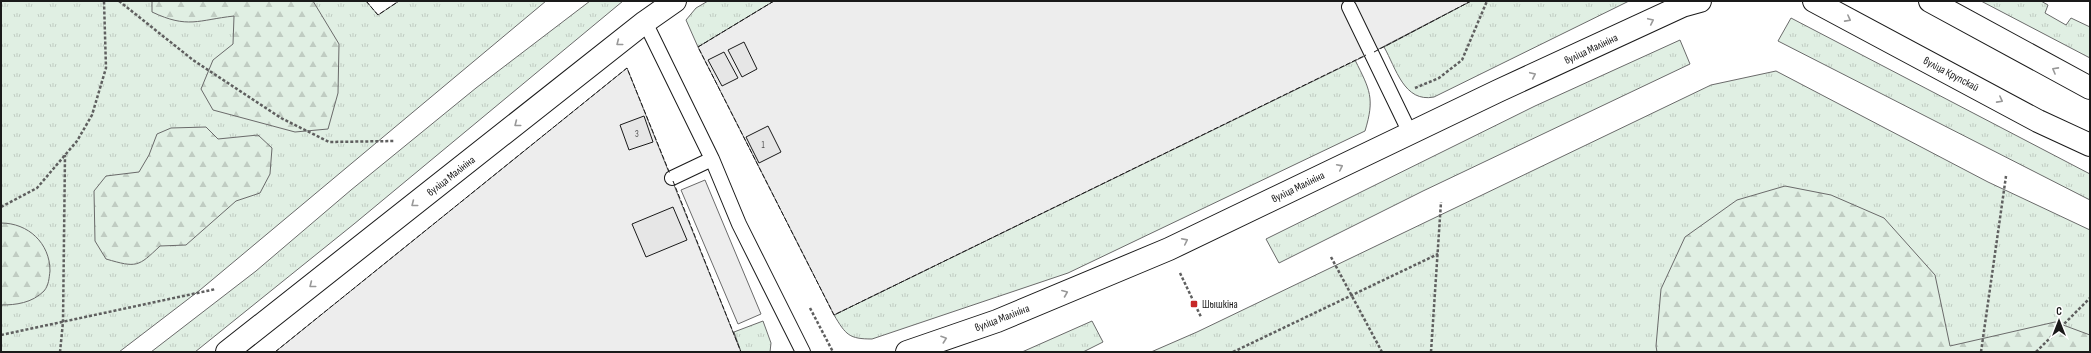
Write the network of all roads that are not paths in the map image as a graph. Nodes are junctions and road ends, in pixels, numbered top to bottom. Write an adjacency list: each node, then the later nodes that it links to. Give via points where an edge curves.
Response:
1 (675, 1): 6 (main road, вуліца Малініна)
2 (1814, 1): 9 (main road, вуліца Крупскай, one-way to 9, via 2038,121)
3 (1930, 1): 7 (main road, one-way to 3)
4 (1690, 3): 8 (main road, вуліца Малініна, one-way to 4)
5 (1349, 7): 8 (lane)
6 (645, 22): 10 (lane); 12 (main road, вуліца Малініна, one-way to 12)
7 (2090, 88)
8 (1410, 133): 14 (main road, вуліца Малініна, one-way to 8, via 997,321 1169,249)
9 (2090, 145)
10 (712, 159): 11 (lane); 13 (lane, via 739,224)
11 (672, 178)
12 (227, 352)
13 (803, 352)
14 (907, 352)

